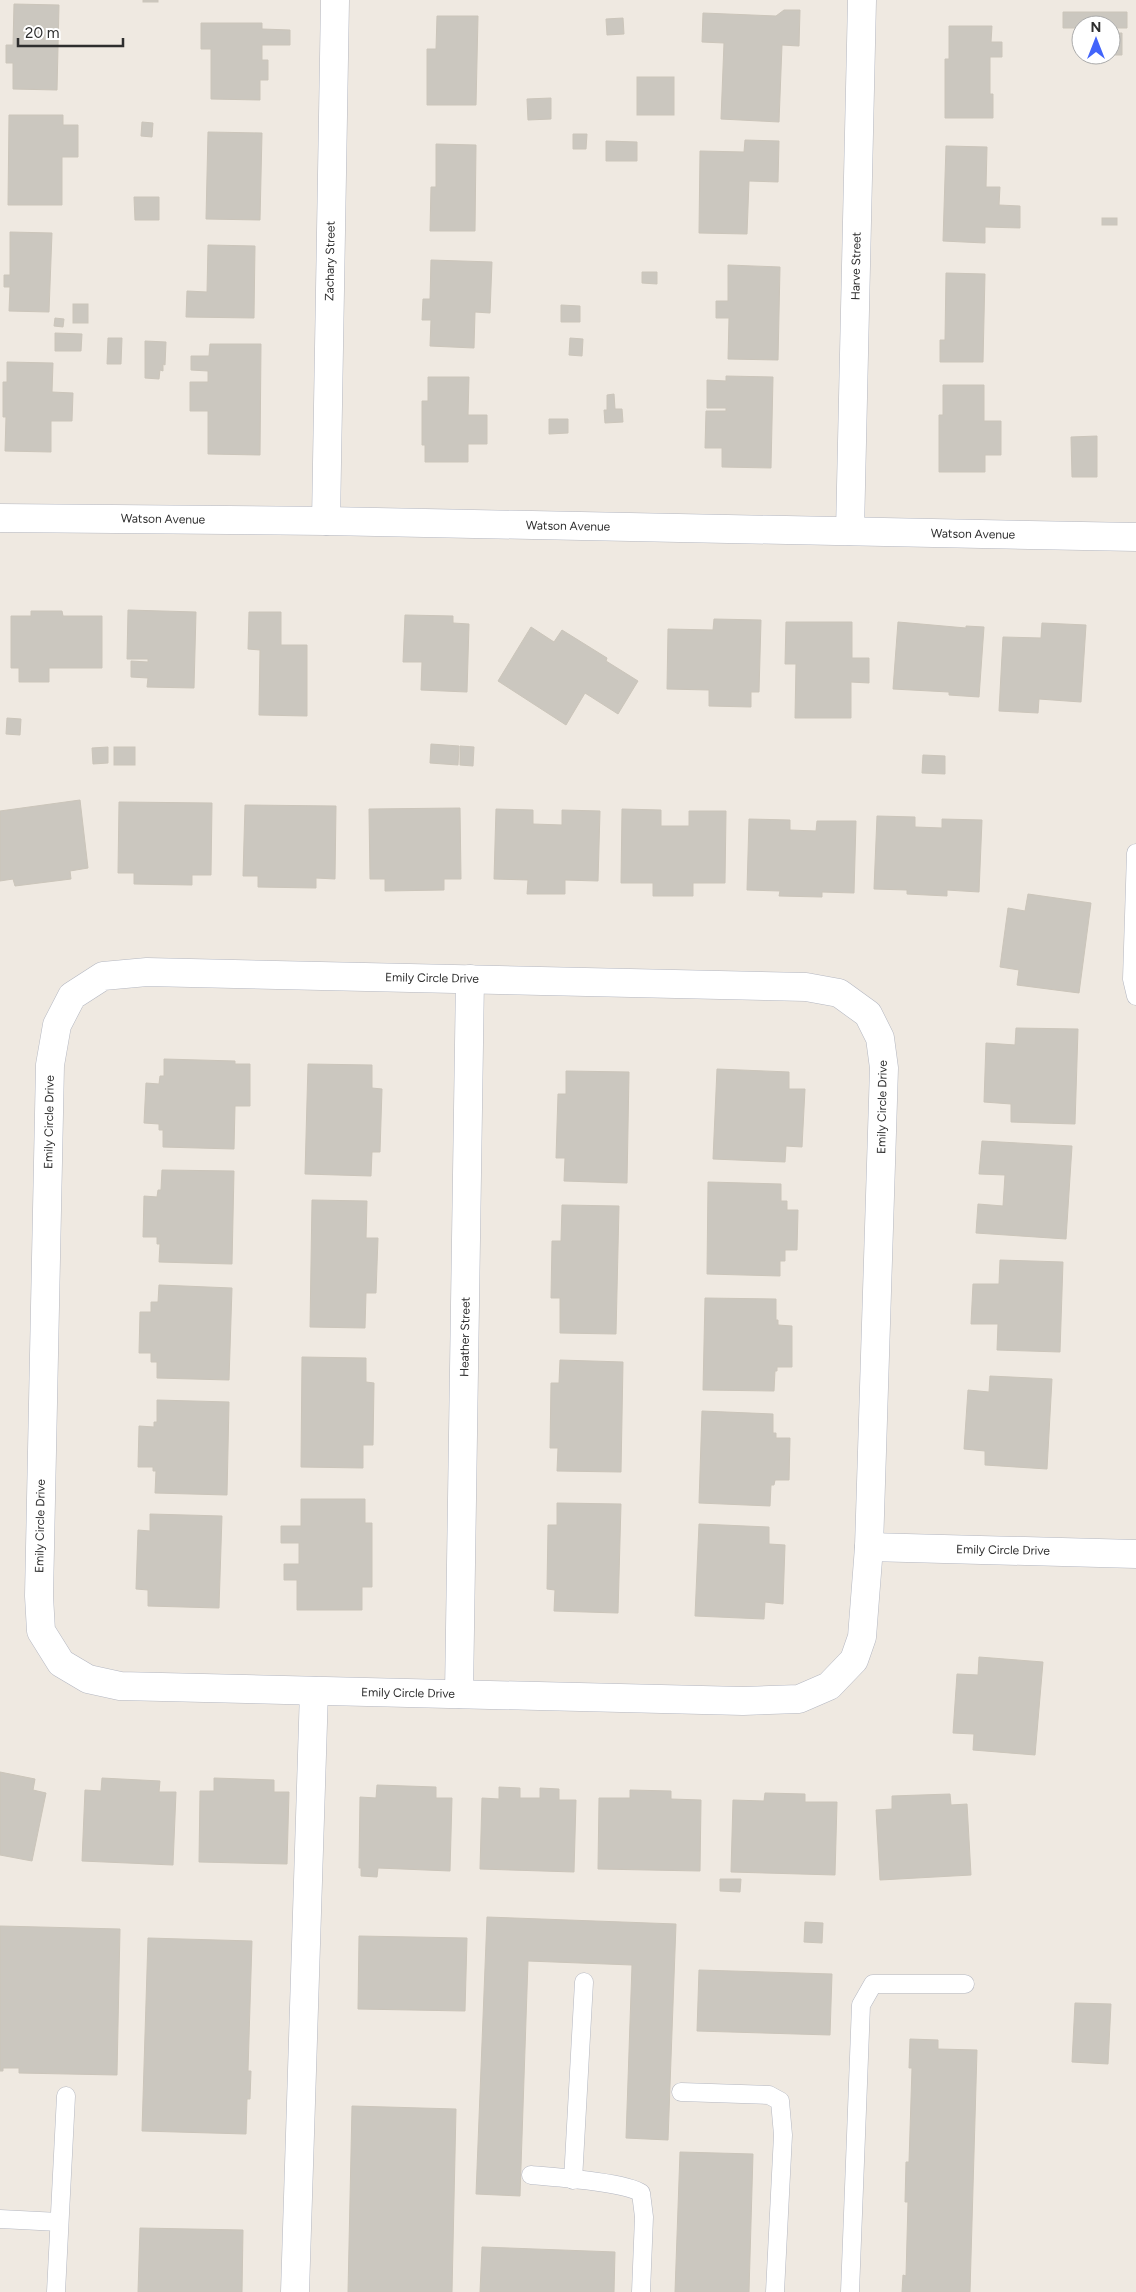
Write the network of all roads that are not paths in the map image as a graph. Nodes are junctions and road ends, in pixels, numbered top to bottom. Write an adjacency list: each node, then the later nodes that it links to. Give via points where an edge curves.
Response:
1 (335, 0): 4 (street, Zachary Street)
2 (862, 0): 5 (street, Harve Street)
3 (0, 518): 4 (street, Watson Avenue)
4 (326, 521): 5 (street, Watson Avenue)
5 (850, 531): 6 (street, Watson Avenue)
6 (1136, 537)
7 (1136, 853): 8 (lane)
8 (1136, 857): 10 (lane, via 1132,979)
9 (470, 979): 11 (street, Emily Circle Drive, via 806,987 839,993 868,1014 880,1038 884,1068); 13 (street, Emily Circle Drive, via 147,972 104,976 72,996 58,1025 50,1065 40,1631 61,1663 88,1679 120,1686); 14 (street, Heather Street)
10 (1136, 996)
11 (870, 1547): 12 (street, Emily Circle Drive); 14 (street, Emily Circle Drive, via 862,1637 854,1660 829,1686 799,1699 743,1701)
12 (1136, 1554)
13 (314, 1691): 14 (street, Emily Circle Drive); 24 (street)
14 (460, 1694)
15 (584, 1982): 20 (lane)
16 (965, 1984): 27 (lane, via 873,1984 861,2005)
17 (681, 2092): 26 (lane, via 768,2095 780,2101 783,2135)
18 (66, 2096): 22 (lane)
19 (531, 2175): 20 (lane)
20 (573, 2180): 25 (lane, via 635,2189 641,2193 644,2234)
21 (0, 2219): 22 (lane)
22 (59, 2222): 23 (lane)
23 (56, 2292)
24 (295, 2292)
25 (641, 2292)
26 (775, 2292)
27 (850, 2292)

